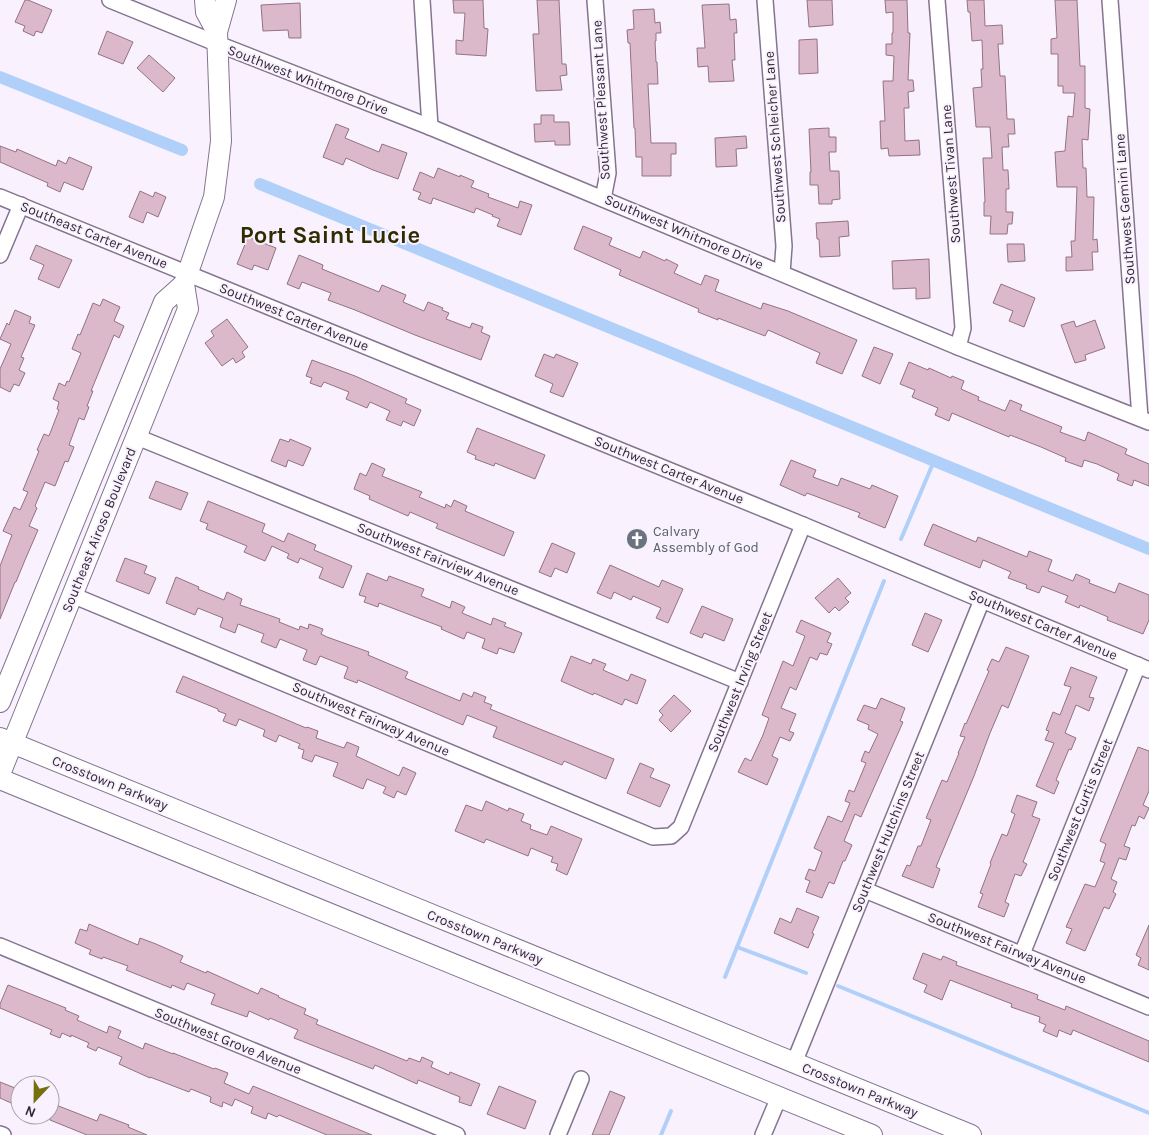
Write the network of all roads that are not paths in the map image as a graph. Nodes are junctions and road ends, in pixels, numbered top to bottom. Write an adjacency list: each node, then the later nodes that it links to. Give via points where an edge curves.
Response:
1 (110, 0): 9 (street, Southwest Whitmore Drive)
2 (205, 0): 9 (main road, Southeast Airoso Boulevard, via 206,12)
3 (226, 0): 9 (main road, Southeast Airoso Boulevard)
4 (422, 0): 10 (street)
5 (595, 0): 12 (street, Southwest Pleasant Lane, via 608,173)
6 (765, 0): 15 (street, Southwest Schleicher Lane, via 784,246)
7 (937, 0): 17 (street, Southwest Tivan Lane, via 963,328)
8 (1110, 0): 18 (street, Southwest Gemini Lane)
9 (217, 38): 10 (street, Southwest Whitmore Drive); 16 (main road, Southeast Airoso Boulevard, via 221,141 214,197)
10 (430, 128): 12 (street, Southwest Whitmore Drive)
11 (0, 197): 13 (street, Southeast Carter Avenue)
12 (603, 199): 15 (street, Southwest Whitmore Drive)
13 (20, 205): 14 (street); 16 (street, Southeast Carter Avenue)
14 (0, 255)
15 (782, 273): 17 (street, Southwest Whitmore Drive)
16 (185, 279): 19 (main road, Southeast Airoso Boulevard, via 188,309); 20 (street, Southwest Carter Avenue); 25 (main road, Southeast Airoso Boulevard, via 164,302)
17 (958, 347): 18 (street, Southwest Whitmore Drive)
18 (1145, 420)
19 (137, 437): 21 (main road, Southeast Airoso Boulevard); 24 (street, Southwest Fairview Avenue)
20 (803, 525): 22 (street, Southwest Carter Avenue); 24 (street, Southwest Irving Street)
21 (72, 595): 26 (main road, Southeast Airoso Boulevard); 29 (street, Southwest Fairway Avenue, via 653,837)
22 (982, 600): 23 (street, Southwest Carter Avenue); 30 (street, Southwest Hutchins Street)
23 (1143, 667): 32 (street, Southwest Curtis Street)
24 (740, 682): 29 (street, Southwest Irving Street, via 681,827)
25 (0, 702)
26 (6, 741): 27 (main road, Southeast Airoso Boulevard); 34 (main road, Crosstown Parkway)
27 (0, 774)
28 (0, 779): 36 (main road)
29 (671, 836)
30 (865, 890): 32 (street, Southwest Fairway Avenue); 34 (street, Southwest Hutchins Street)
31 (0, 946): 37 (street, Southwest Grove Avenue)
32 (1022, 954): 33 (street, Southwest Fairway Avenue)
33 (1149, 1007)
34 (794, 1063): 41 (main road, Crosstown Parkway)
35 (581, 1079): 38 (street)
36 (779, 1097): 39 (street); 40 (main road)
37 (457, 1135)
38 (558, 1135)
39 (763, 1135)
40 (872, 1135)
41 (971, 1135)

